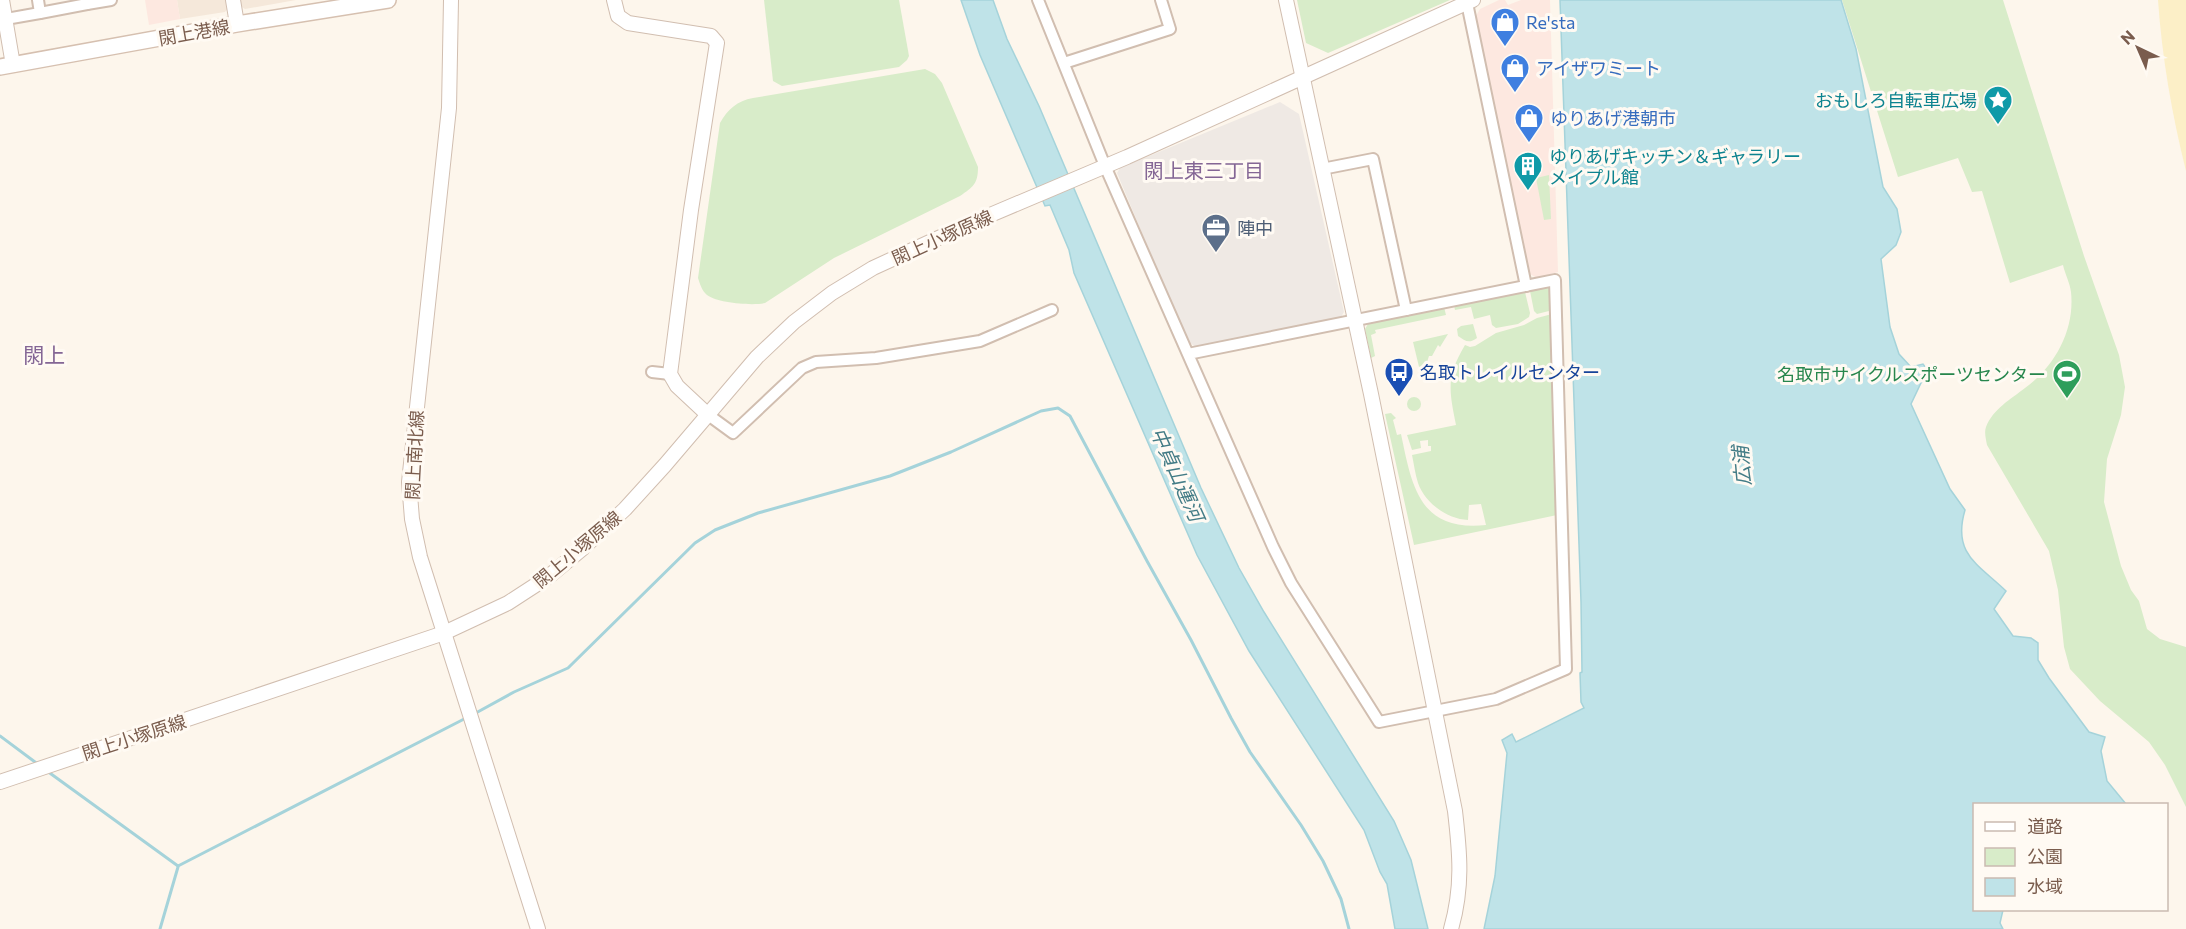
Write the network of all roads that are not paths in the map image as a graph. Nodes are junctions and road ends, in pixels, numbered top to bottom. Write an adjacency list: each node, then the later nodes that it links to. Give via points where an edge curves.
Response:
1 (2, 0): 14 (street)
2 (38, 0): 13 (street)
3 (111, 0): 12 (street)
4 (233, 0): 15 (street)
5 (388, 0): 15 (main road, 閖上港線)
6 (451, 0): 29 (street, 閖上南北線, via 449,108 409,482 420,556)
7 (614, 0): 27 (street, via 618,16 628,23 711,36 717,44)
8 (1038, 0): 16 (street)
9 (1161, 0): 16 (street, via 1170,29)
10 (1286, 0): 18 (street)
11 (1470, 1): 18 (street); 21 (street)
12 (87, 2): 13 (street)
13 (40, 13): 14 (street)
14 (3, 19): 17 (street)
15 (237, 24): 17 (main road, 閖上港線)
16 (1064, 63): 19 (street)
17 (7, 66)
18 (1302, 78): 19 (street); 20 (street)
19 (1105, 166): 25 (street); 28 (street, 閖上小塚原線, via 873,268 832,293 757,357)
20 (1322, 169): 23 (street, via 1373,159); 24 (street)
21 (1526, 286): 23 (street); 30 (street, via 1555,280 1566,669 1497,699)
22 (1052, 310): 28 (street, via 980,341 876,358 816,362 802,368 733,433)
23 (1406, 310): 24 (street)
24 (1354, 321): 25 (street); 30 (street)
25 (1188, 354): 30 (street, via 1291,583 1379,722)
26 (652, 372): 27 (street)
27 (670, 374): 28 (street, via 676,386)
28 (707, 414): 29 (street, 閖上小塚原線, via 625,509 548,577 508,603)
29 (444, 633): 31 (street, 閖上小塚原線); 32 (street, 閖上南北線)
30 (1436, 710): 33 (street, via 1461,861 1460,890)
31 (0, 782)
32 (538, 929)
33 (1451, 929)

